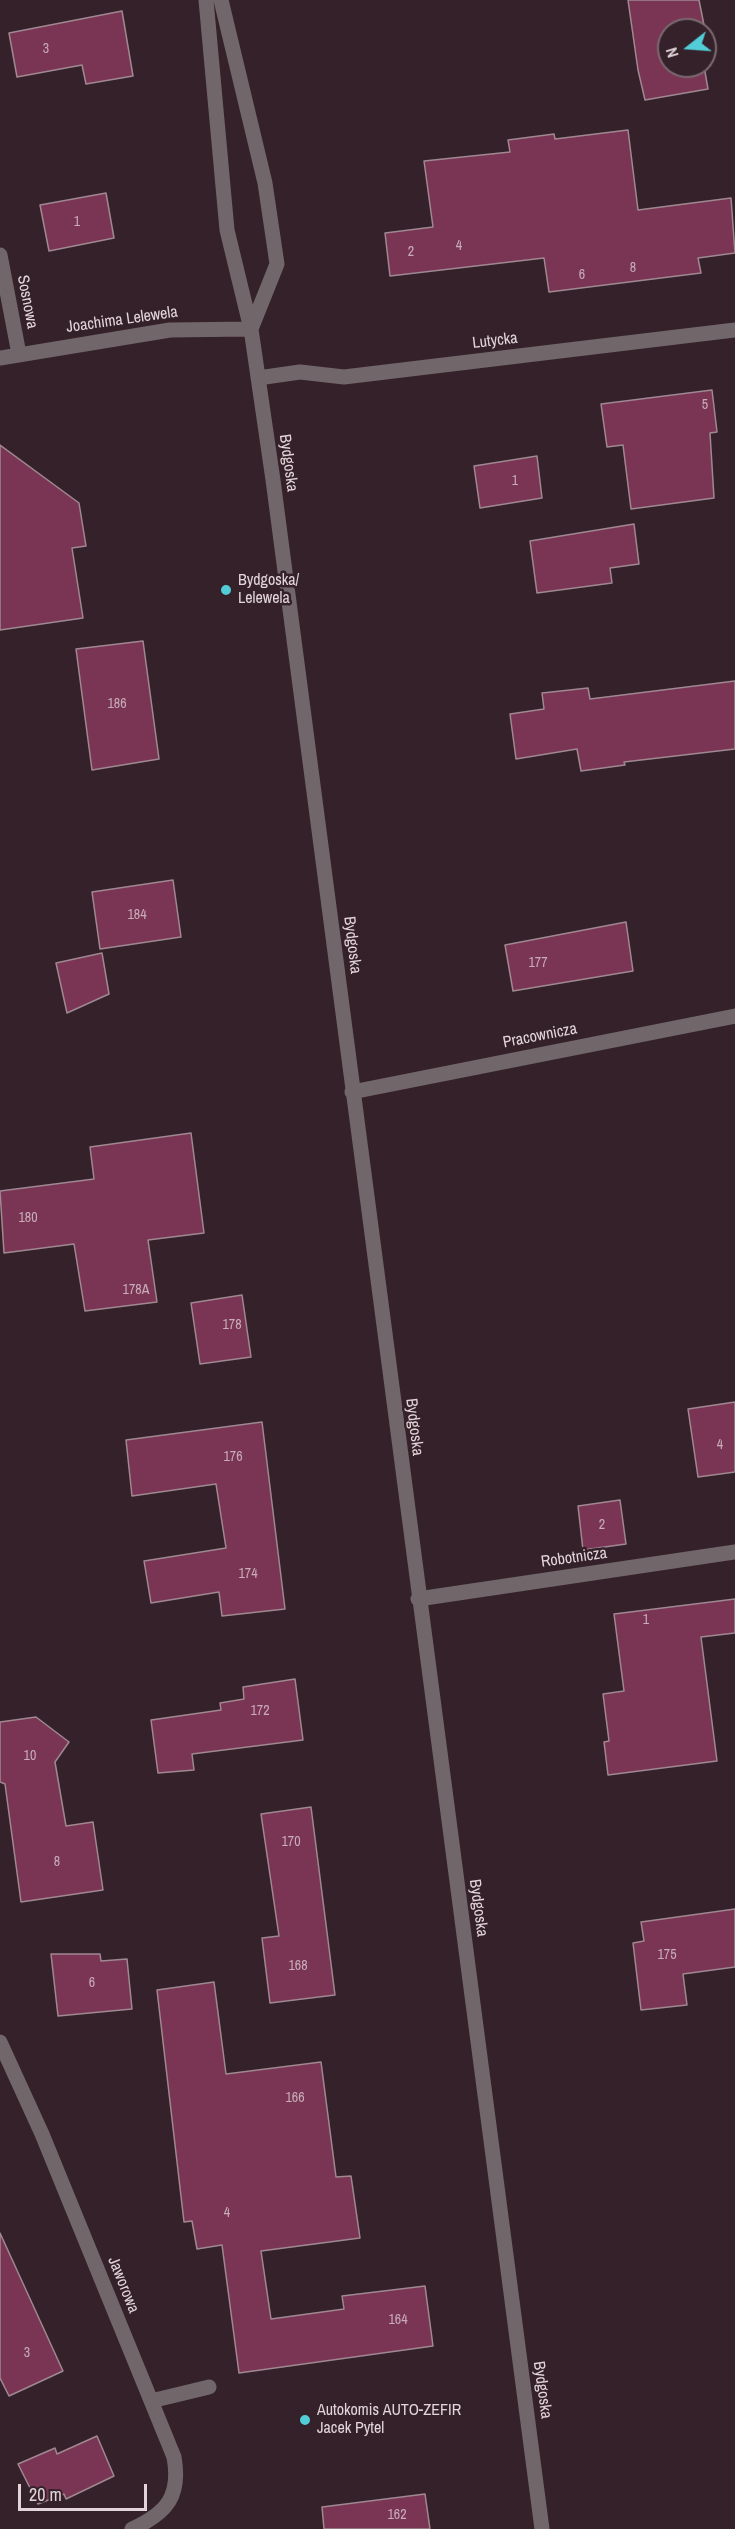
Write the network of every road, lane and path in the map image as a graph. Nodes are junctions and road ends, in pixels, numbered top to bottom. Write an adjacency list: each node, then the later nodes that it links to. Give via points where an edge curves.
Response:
1 (206, 0): 4 (street, Bydgoska, via 227,230)
2 (221, 0): 4 (street, Bydgoska, via 265,183 277,264)
3 (0, 255): 6 (street, Sosnowa)
4 (251, 329): 6 (street, Joachima Lelewela, via 170,330); 8 (street, Bydgoska)
5 (735, 330): 8 (street, Lutycka, via 344,377 300,372)
6 (19, 354): 7 (street, Joachima Lelewela)
7 (0, 358)
8 (258, 378): 10 (street, Bydgoska)
9 (735, 1016): 10 (street, Pracownicza)
10 (352, 1092): 12 (street, Bydgoska)
11 (735, 1552): 12 (street, Robotnicza)
12 (418, 1599): 17 (street, Bydgoska)
13 (0, 2042): 15 (street, Jaworowa, via 42,2134)
14 (209, 2387): 15 (street)
15 (151, 2401): 16 (street, Jaworowa, via 174,2457 176,2484 162,2512)
16 (132, 2529)
17 (542, 2529)

